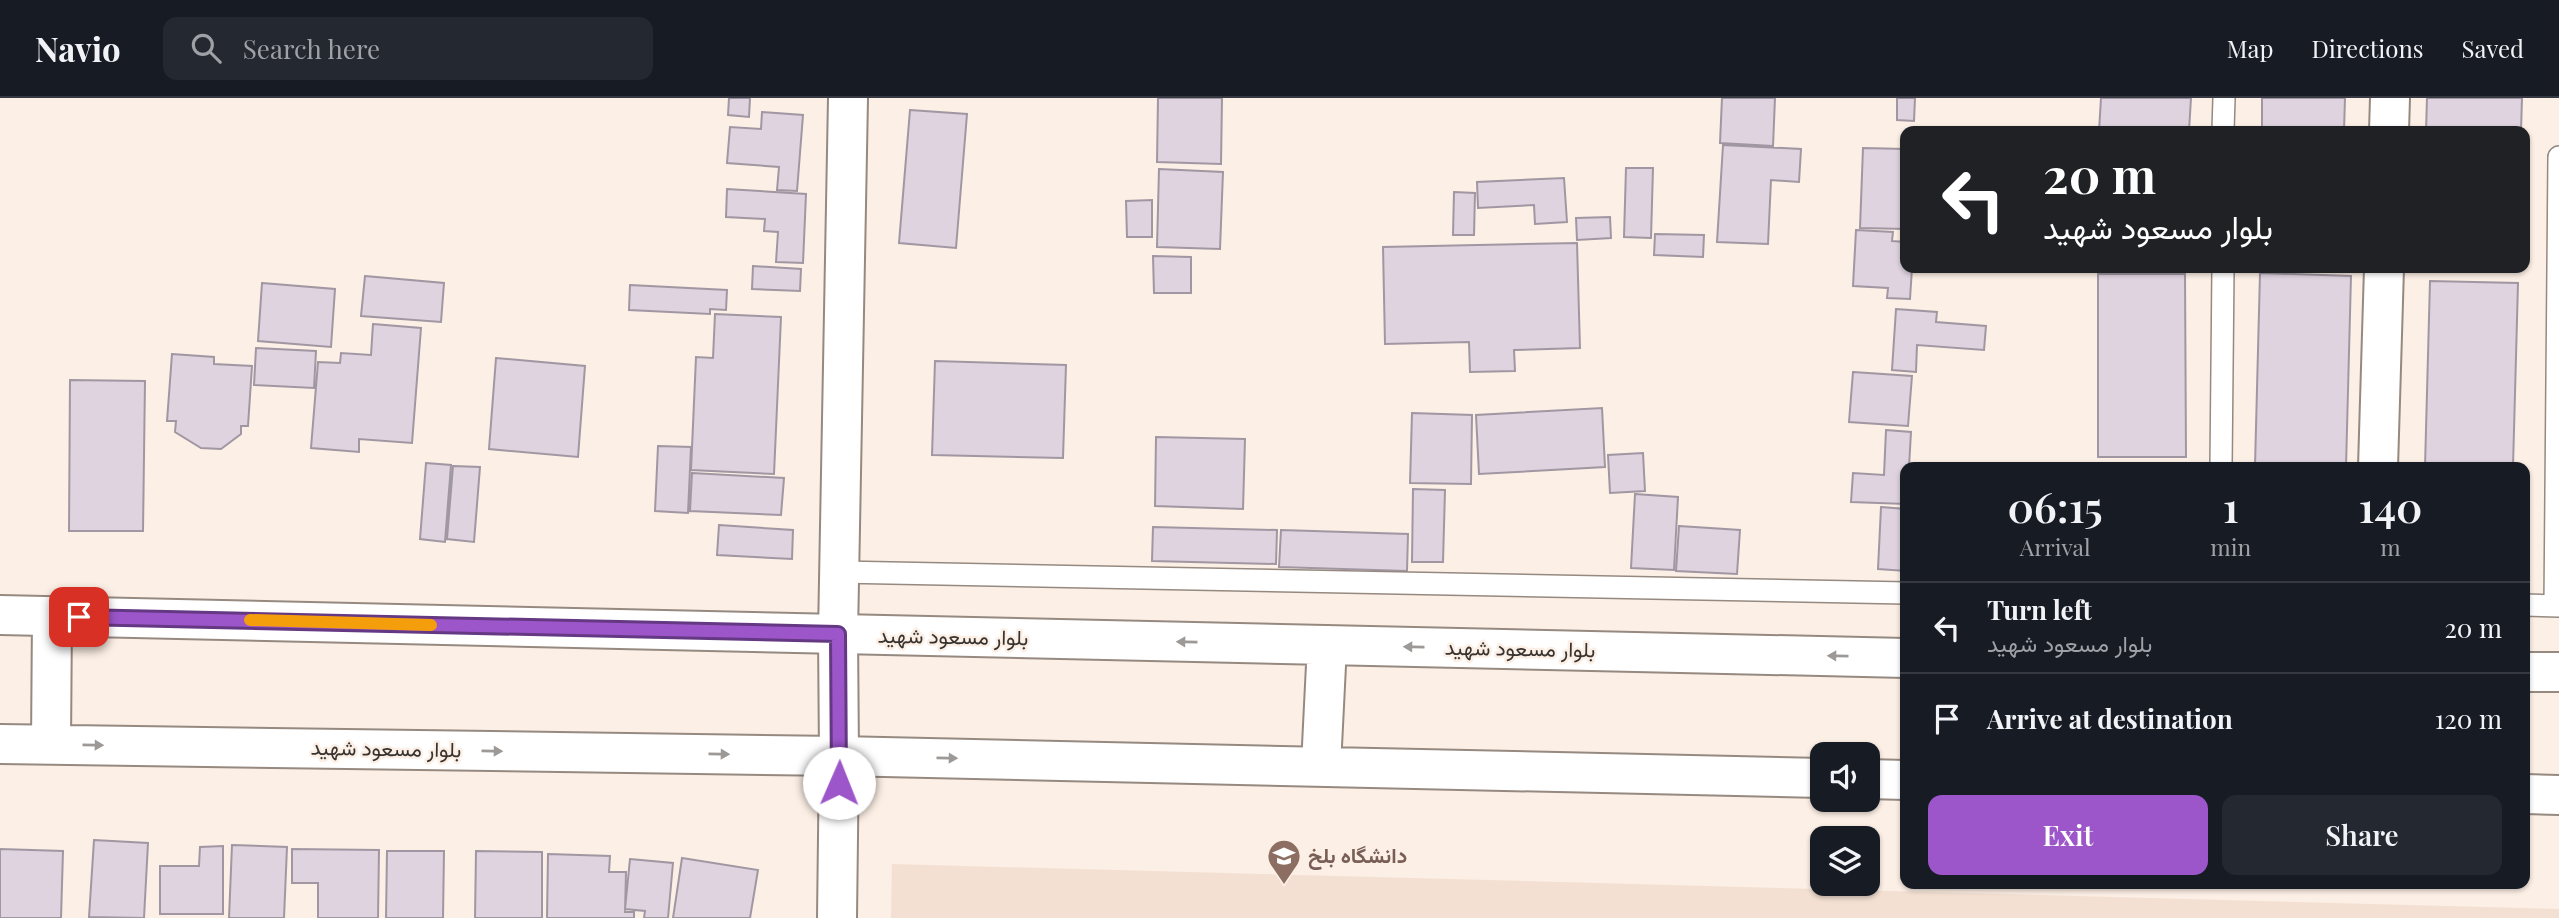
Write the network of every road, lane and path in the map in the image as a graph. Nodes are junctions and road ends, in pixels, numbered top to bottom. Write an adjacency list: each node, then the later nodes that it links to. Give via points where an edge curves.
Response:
1 (848, 98): 11 (main road)
2 (2224, 98): 4 (lane)
3 (2390, 98): 5 (main road)
4 (2223, 126)
5 (2389, 126)
6 (2559, 157): 14 (lane)
7 (2222, 273): 9 (lane)
8 (2384, 273): 10 (main road)
9 (2221, 462)
10 (2378, 462)
11 (839, 572): 12 (lane); 17 (main road)
12 (1900, 593)
13 (2530, 605): 14 (lane)
14 (2557, 606)
15 (0, 615): 16 (main road, بلوار مسعود شهید)
16 (52, 616): 17 (main road, بلوار مسعود شهید); 23 (main road)
17 (838, 634): 18 (main road, بلوار مسعود شهید, one-way to 17); 24 (main road)
18 (1327, 645): 19 (main road, بلوار مسعود شهید, one-way to 18); 25 (main road)
19 (1900, 658)
20 (2530, 671): 21 (main road)
21 (2559, 672)
22 (0, 744): 23 (main road, بلوار مسعود شهید)
23 (51, 744): 24 (main road, بلوار مسعود شهید, one-way to 24)
24 (839, 756): 25 (main road, بلوار مسعود شهید, one-way to 25); 31 (main road)
25 (1321, 766): 26 (main road, بلوار مسعود شهید)
26 (1810, 778)
27 (1880, 779): 28 (main road)
28 (1900, 780)
29 (2530, 794): 30 (main road)
30 (2559, 795)
31 (836, 918)

